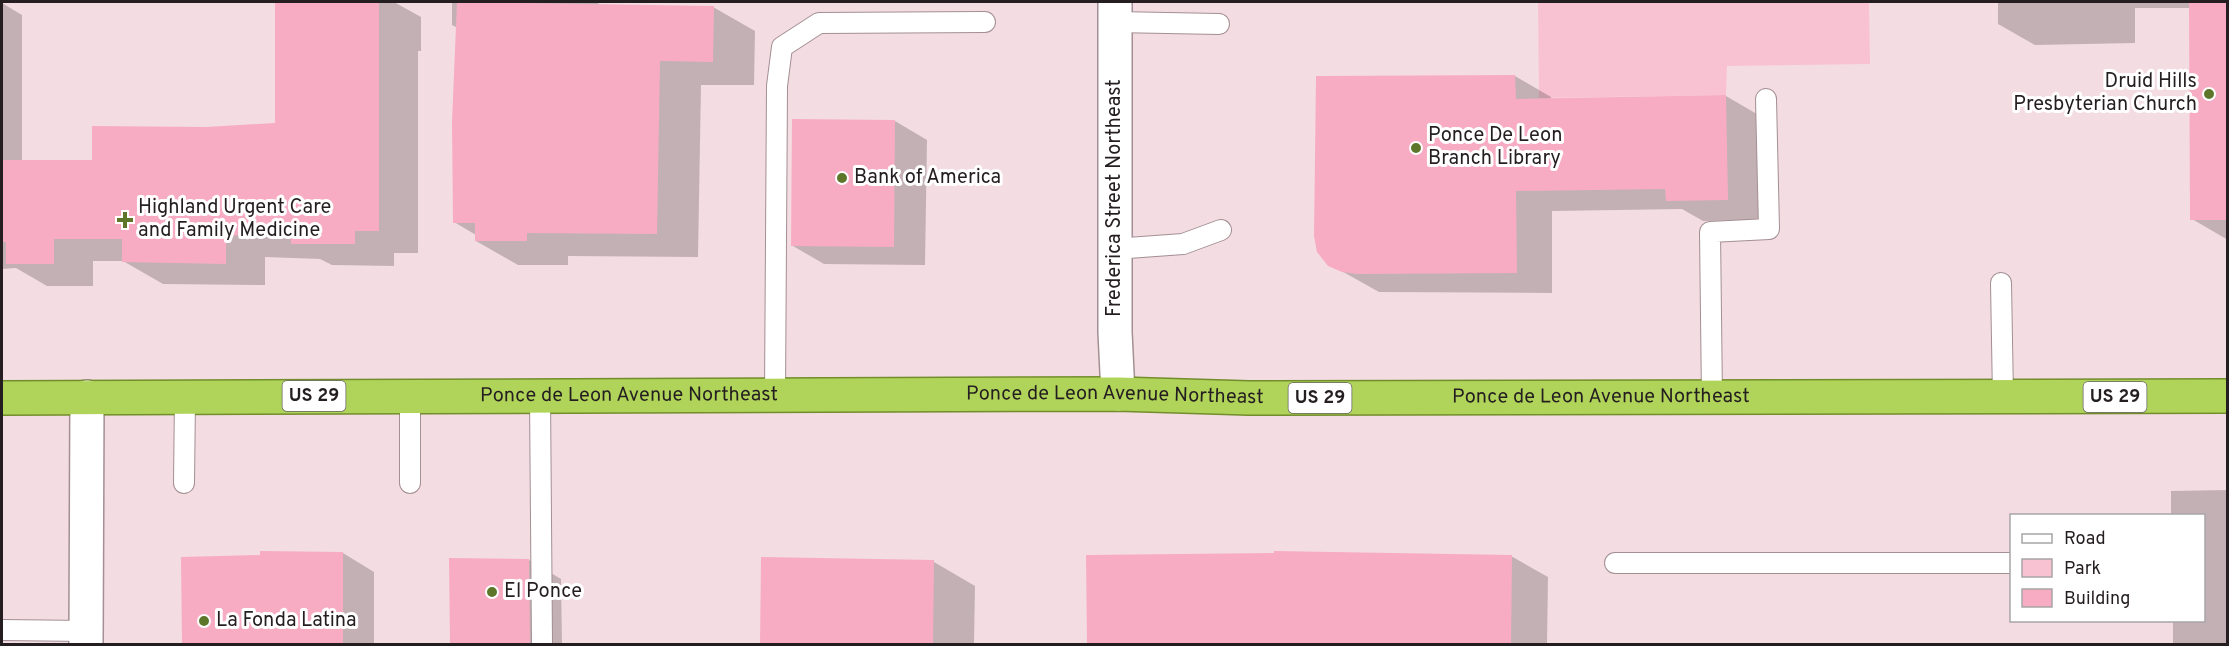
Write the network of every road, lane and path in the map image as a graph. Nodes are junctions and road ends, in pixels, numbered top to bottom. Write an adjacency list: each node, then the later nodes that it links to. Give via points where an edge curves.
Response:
1 (1116, 12): 3 (lane); 6 (street, Frederica Street Northeast)
2 (985, 22): 8 (lane, via 819,23 782,47 777,86)
3 (1220, 24)
4 (1766, 99): 17 (lane, via 1768,229 1710,232)
5 (1221, 230): 6 (lane, via 1183,244)
6 (1114, 249): 9 (street, Frederica Street Northeast)
7 (2001, 284): 15 (lane)
8 (775, 394): 9 (highway, Ponce de Leon Avenue Northeast / US 29); 11 (highway, Ponce de Leon Avenue Northeast / US 29)
9 (1118, 394): 17 (highway, Ponce de Leon Avenue Northeast / US 29, via 1249,398)
10 (410, 396): 11 (highway, Ponce de Leon Avenue Northeast / US 29); 14 (highway, Ponce de Leon Avenue Northeast / US 29); 19 (lane)
11 (540, 396): 24 (lane)
12 (2228, 396): 15 (highway, Ponce de Leon Avenue Northeast / US 29)
13 (87, 397): 14 (highway, Ponce de Leon Avenue Northeast / US 29); 16 (highway, Ponce de Leon Avenue Northeast / US 29); 23 (street)
14 (185, 397): 18 (lane)
15 (2003, 397): 17 (highway, Ponce de Leon Avenue Northeast / US 29)
16 (2, 398)
17 (1712, 398)
18 (184, 483)
19 (410, 483)
20 (1615, 563): 21 (lane)
21 (2010, 563)
22 (2, 630): 23 (lane)
23 (86, 638)
24 (542, 645)

